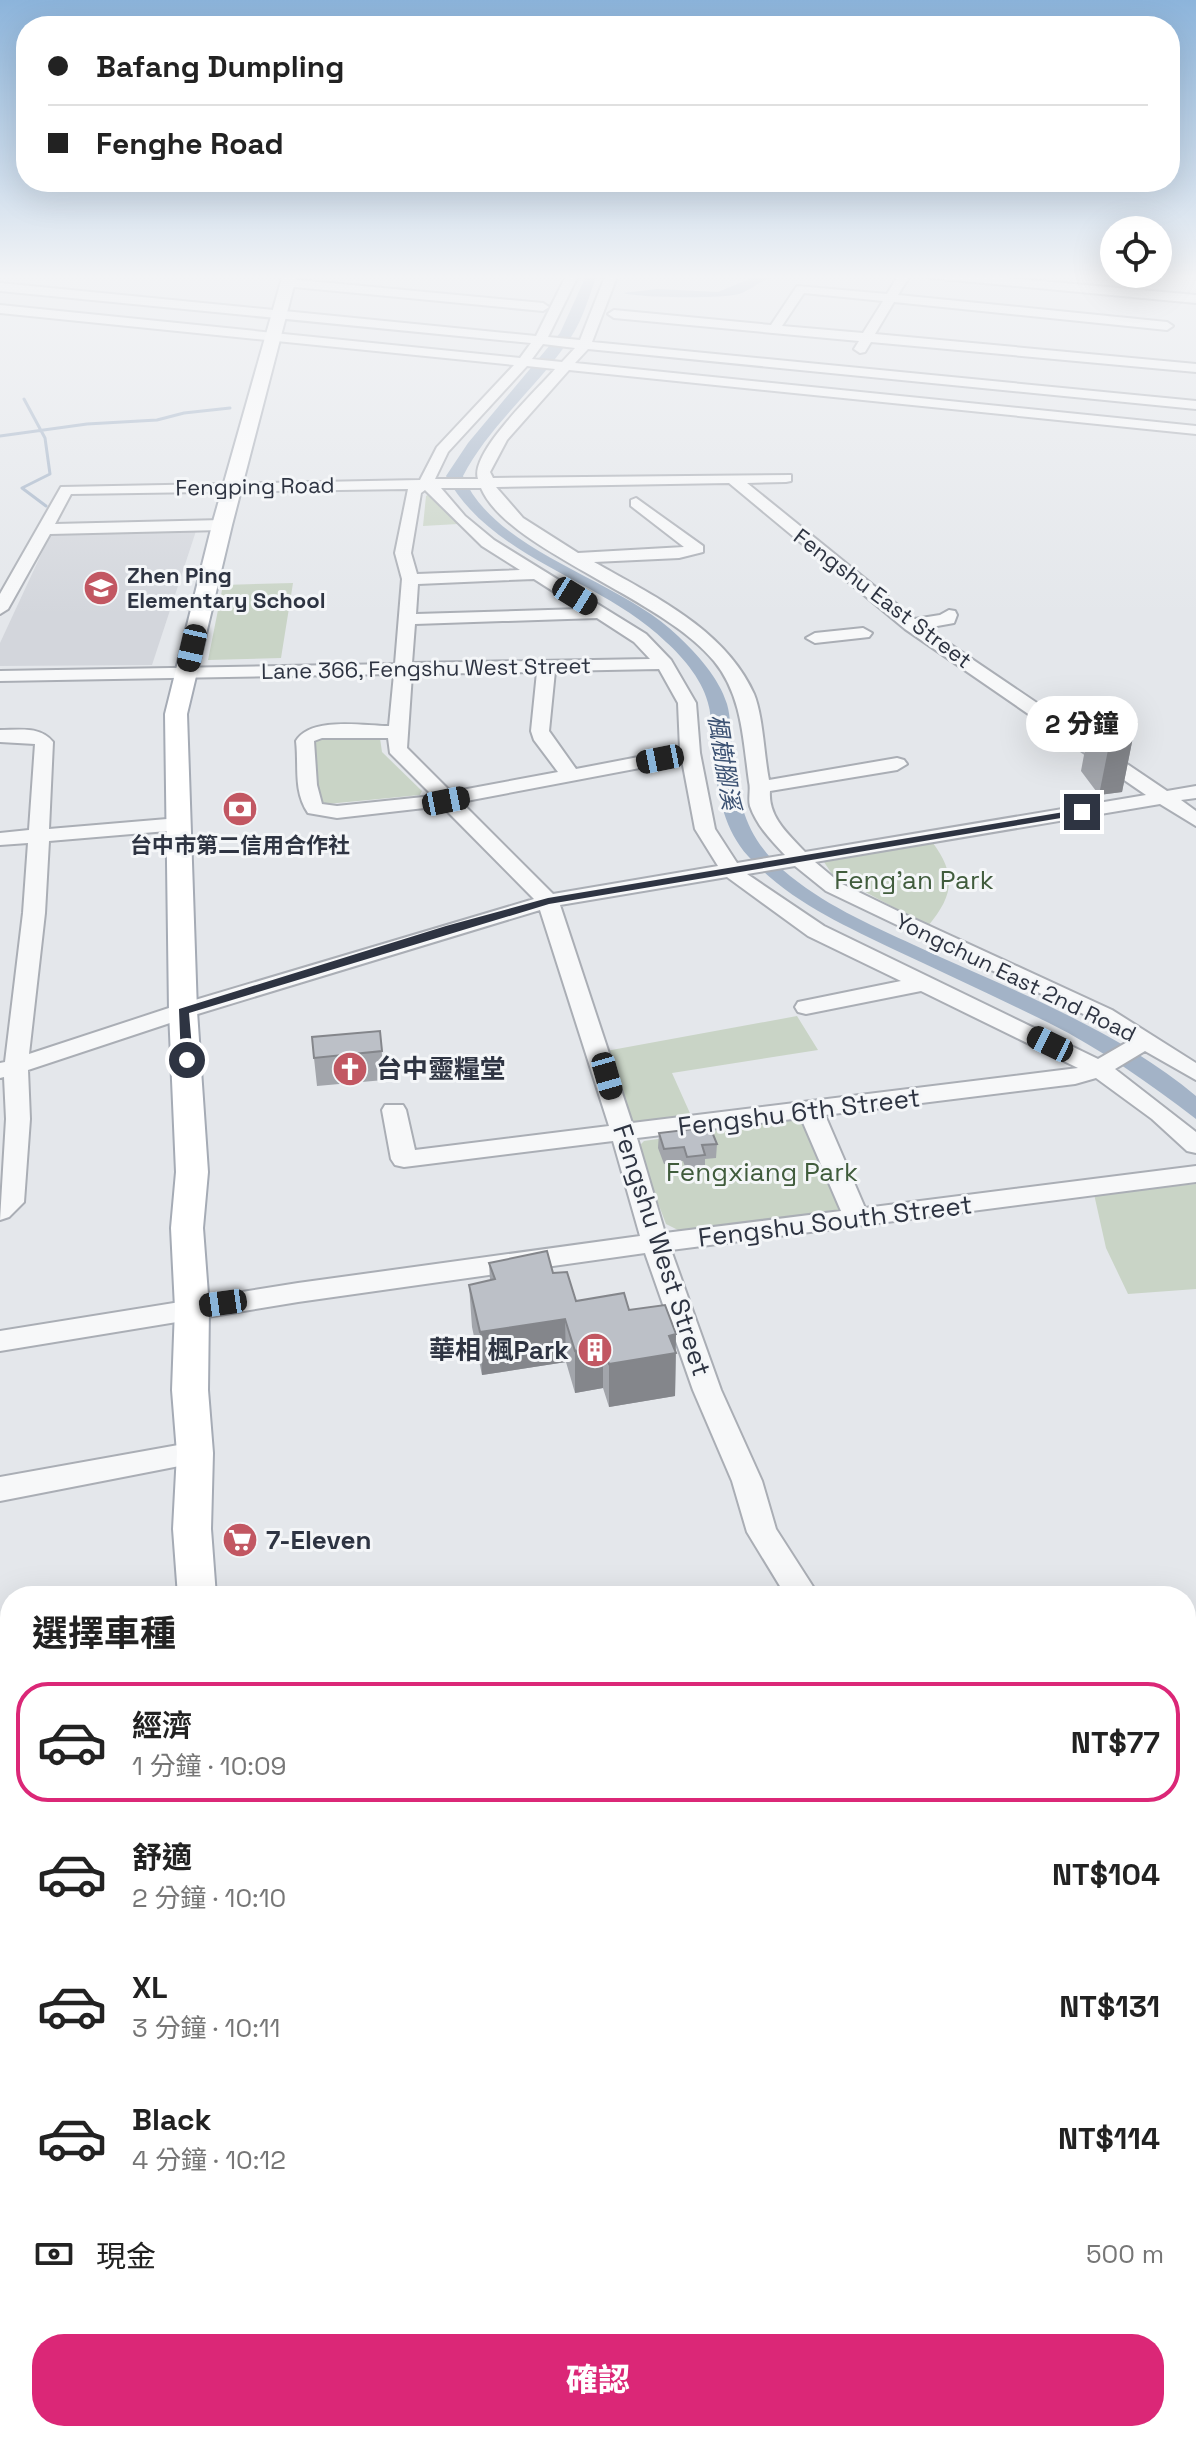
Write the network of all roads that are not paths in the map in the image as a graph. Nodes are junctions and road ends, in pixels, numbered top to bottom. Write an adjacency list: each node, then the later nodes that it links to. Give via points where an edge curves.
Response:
1 (259, 388): 16 (main road)
2 (498, 388): 14 (street, via 442,450)
3 (544, 388): 15 (street, via 495,447)
4 (1162, 388): 11 (street)
5 (1164, 388): 10 (street)
6 (1166, 388): 9 (street)
7 (1169, 388): 8 (street)
8 (1196, 405)
9 (1196, 411)
10 (1196, 418)
11 (1196, 430)
12 (786, 478): 13 (street)
13 (733, 479): 15 (street); 27 (street, Fengshu East Street)
14 (431, 483): 15 (street, Fengping Road); 16 (street, Fengping Road); 21 (street, via 472,531); 22 (street, via 414,491 403,553)
15 (475, 483): 20 (street, Yongchun East 2nd Road, via 517,521)
16 (232, 487): 18 (main road); 19 (street, Fengping Road, via 74,489 61,494)
17 (636, 503): 20 (street, via 697,549)
18 (222, 525): 19 (street); 33 (main road)
19 (42, 529): 23 (street)
20 (575, 558): 40 (street, Yongchun East 2nd Road, via 667,611 721,658 745,695)
21 (538, 574): 22 (street); 24 (street)
22 (410, 579): 26 (street)
23 (0, 609)
24 (602, 613): 26 (street); 30 (street, via 646,643)
25 (949, 615): 27 (street)
26 (407, 619): 32 (street)
27 (911, 625): 42 (street, Fengshu East Street)
28 (863, 633): 29 (street)
29 (815, 638)
30 (665, 664): 31 (street, Lane 366, Fengshu West Street); 37 (street, via 687,703)
31 (546, 668): 32 (street, Lane 366, Fengshu West Street); 39 (street, via 540,731)
32 (404, 669): 33 (street, Lane 366, Fengshu West Street); 35 (street)
33 (186, 671): 34 (street, Lane 366, Fengshu West Street); 45 (main road, via 176,714)
34 (0, 676)
35 (396, 732): 43 (street, Fengshu West Street, via 397,749); 43 (street, via 308,736 311,805 337,812)
36 (0, 736): 46 (street, via 37,736 44,742)
37 (690, 753): 39 (street); 49 (street, via 705,829)
38 (897, 764): 40 (street)
39 (571, 776): 43 (street)
40 (760, 787): 48 (street, Yongchun East 2nd Road, via 759,803)
41 (1196, 792): 42 (street)
42 (1164, 798): 44 (street, Fengshu East Street); 48 (street)
43 (446, 801): 50 (street, Fengshu West Street)
44 (1196, 820)
45 (179, 824): 46 (street); 53 (main road)
46 (37, 837): 47 (street); 55 (street, via 34,913)
47 (0, 839)
48 (789, 860): 49 (street); 54 (street, Yongchun East 2nd Road, via 902,922 1084,1005)
49 (741, 868): 50 (street); 51 (street, via 774,905)
50 (548, 901): 53 (street); 60 (street, Fengshu West Street)
51 (925, 983): 52 (street); 56 (street)
52 (806, 1007)
53 (183, 1011): 55 (street); 66 (main road, via 192,1172 187,1228)
54 (1146, 1040): 56 (street, Fengshu 6th Street); 57 (street, Yongchun East 2nd Road)
55 (8, 1069): 63 (street, via 18,1119 11,1202)
56 (1099, 1069): 59 (street, Fengshu 6th Street, via 1075,1077); 61 (street)
57 (1196, 1073)
58 (394, 1110): 60 (street, Fengshu 6th Street, via 404,1159)
59 (811, 1112): 60 (street, Fengshu 6th Street); 64 (street)
60 (624, 1133): 65 (street, Fengshu West Street)
61 (1196, 1145)
62 (1196, 1174): 64 (street, Fengshu South Street)
63 (0, 1211)
64 (856, 1216): 65 (street, Fengshu South Street)
65 (655, 1243): 66 (street, Fengshu South Street); 71 (street, Fengshu West Street, via 762,1532)
66 (192, 1308): 67 (street, Fengshu South Street); 68 (main road)
67 (0, 1341)
68 (195, 1453): 69 (street); 70 (main road)
69 (0, 1489)
70 (196, 1586)
71 (797, 1586)

